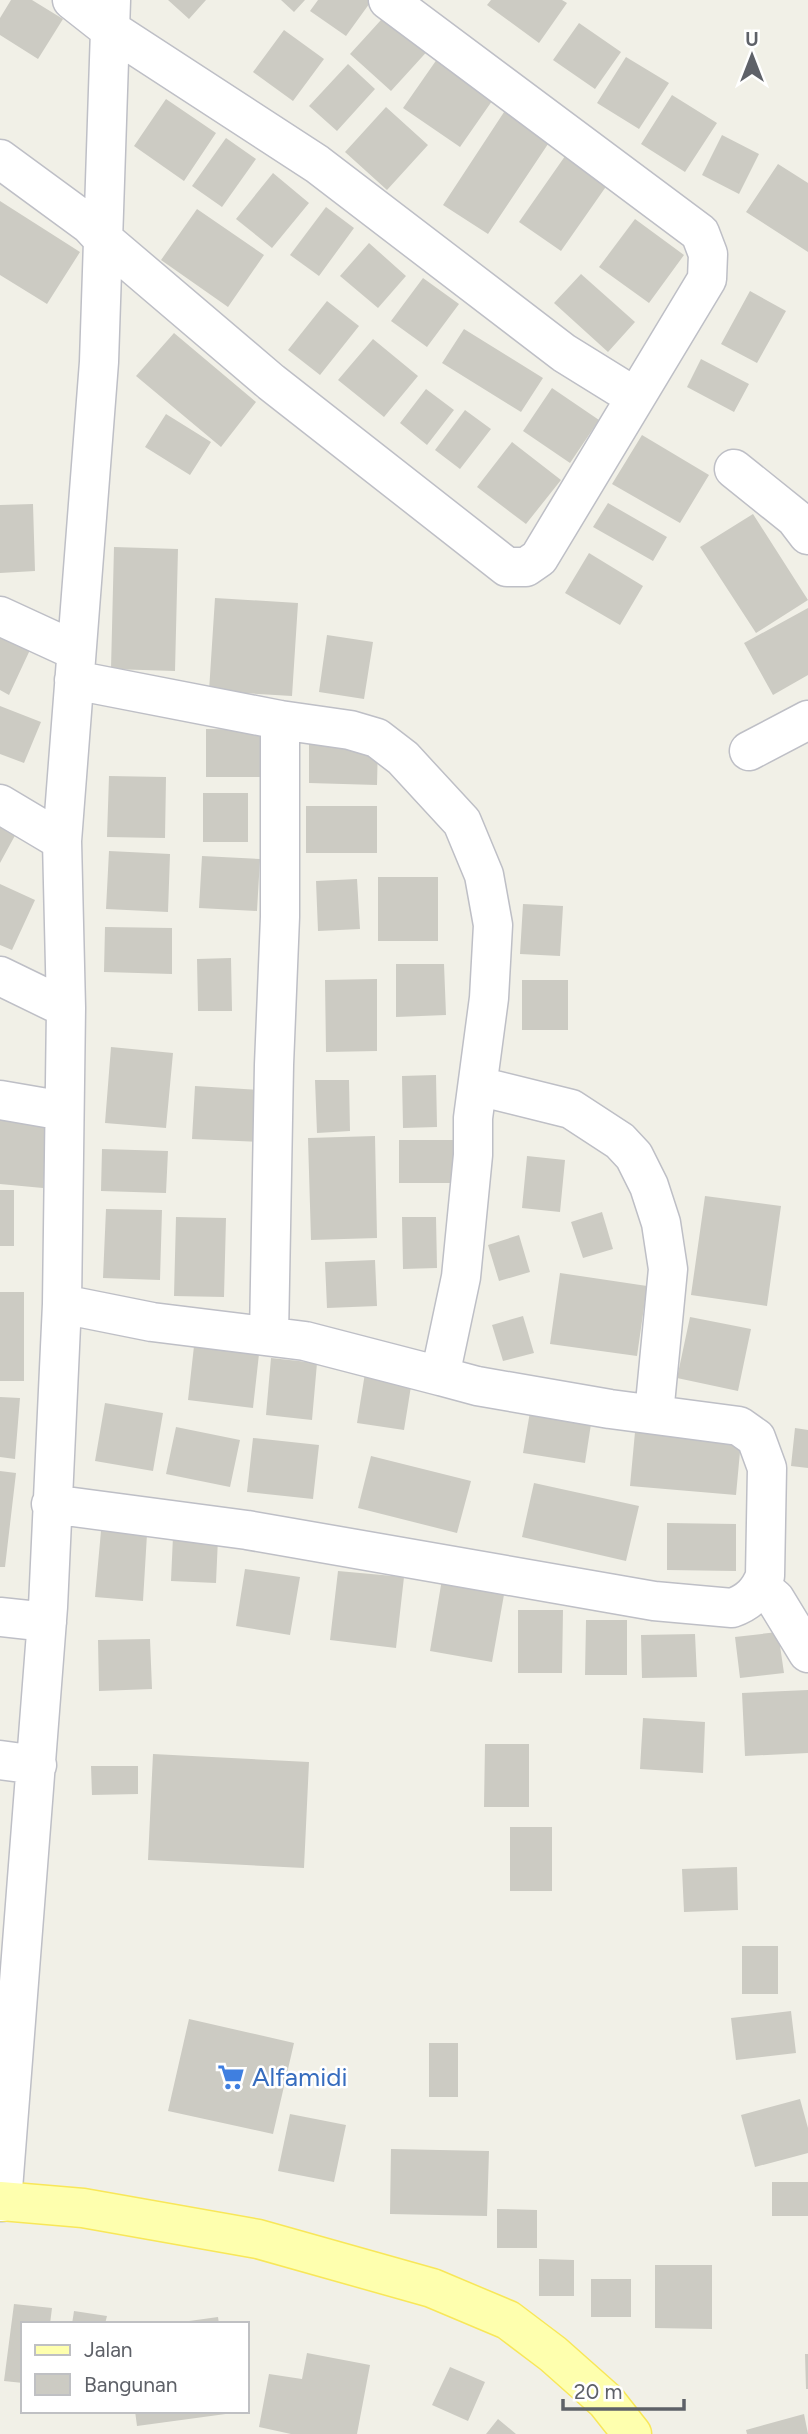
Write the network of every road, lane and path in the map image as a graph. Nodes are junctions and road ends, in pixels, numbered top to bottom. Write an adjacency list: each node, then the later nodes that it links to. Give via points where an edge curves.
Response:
1 (72, 0): 3 (street)
2 (388, 0): 6 (street, via 700,233 708,254 707,279)
3 (111, 15): 5 (street); 6 (street, via 317,164 564,353)
4 (0, 159): 5 (street)
5 (103, 239): 6 (street, via 271,382 507,567 526,567 539,558); 10 (street, via 99,362)
6 (635, 397)
7 (734, 469): 8 (street)
8 (808, 535)
9 (0, 616): 10 (street)
10 (75, 666): 11 (street); 15 (street)
11 (280, 720): 18 (street, via 377,738 403,758 462,822 484,875 493,925); 22 (street, via 280,917)
12 (808, 720): 13 (street)
13 (749, 751)
14 (0, 804): 15 (street)
15 (62, 841): 17 (street)
16 (0, 976): 17 (street)
17 (66, 1008): 20 (street)
18 (478, 1086): 23 (street, via 461,1277); 24 (street, via 571,1109 620,1141 634,1156 661,1223 668,1269)
19 (0, 1100): 20 (street)
20 (64, 1111): 21 (street)
21 (62, 1304): 22 (street, via 152,1322); 25 (street)
22 (269, 1336): 23 (street)
23 (440, 1376): 24 (street)
24 (654, 1414): 26 (street, via 739,1426 756,1438 767,1468)
25 (51, 1504): 26 (street, via 247,1530 654,1601 732,1608 744,1604); 28 (street)
26 (761, 1587): 29 (street, via 775,1599)
27 (0, 1617): 28 (street)
28 (47, 1622): 31 (street)
29 (808, 1653)
30 (0, 1760): 31 (street)
31 (37, 1765): 32 (street)
32 (1, 2202): 33 (main road, via 83,2208 258,2239 432,2288 508,2320 606,2401)
33 (632, 2434)

